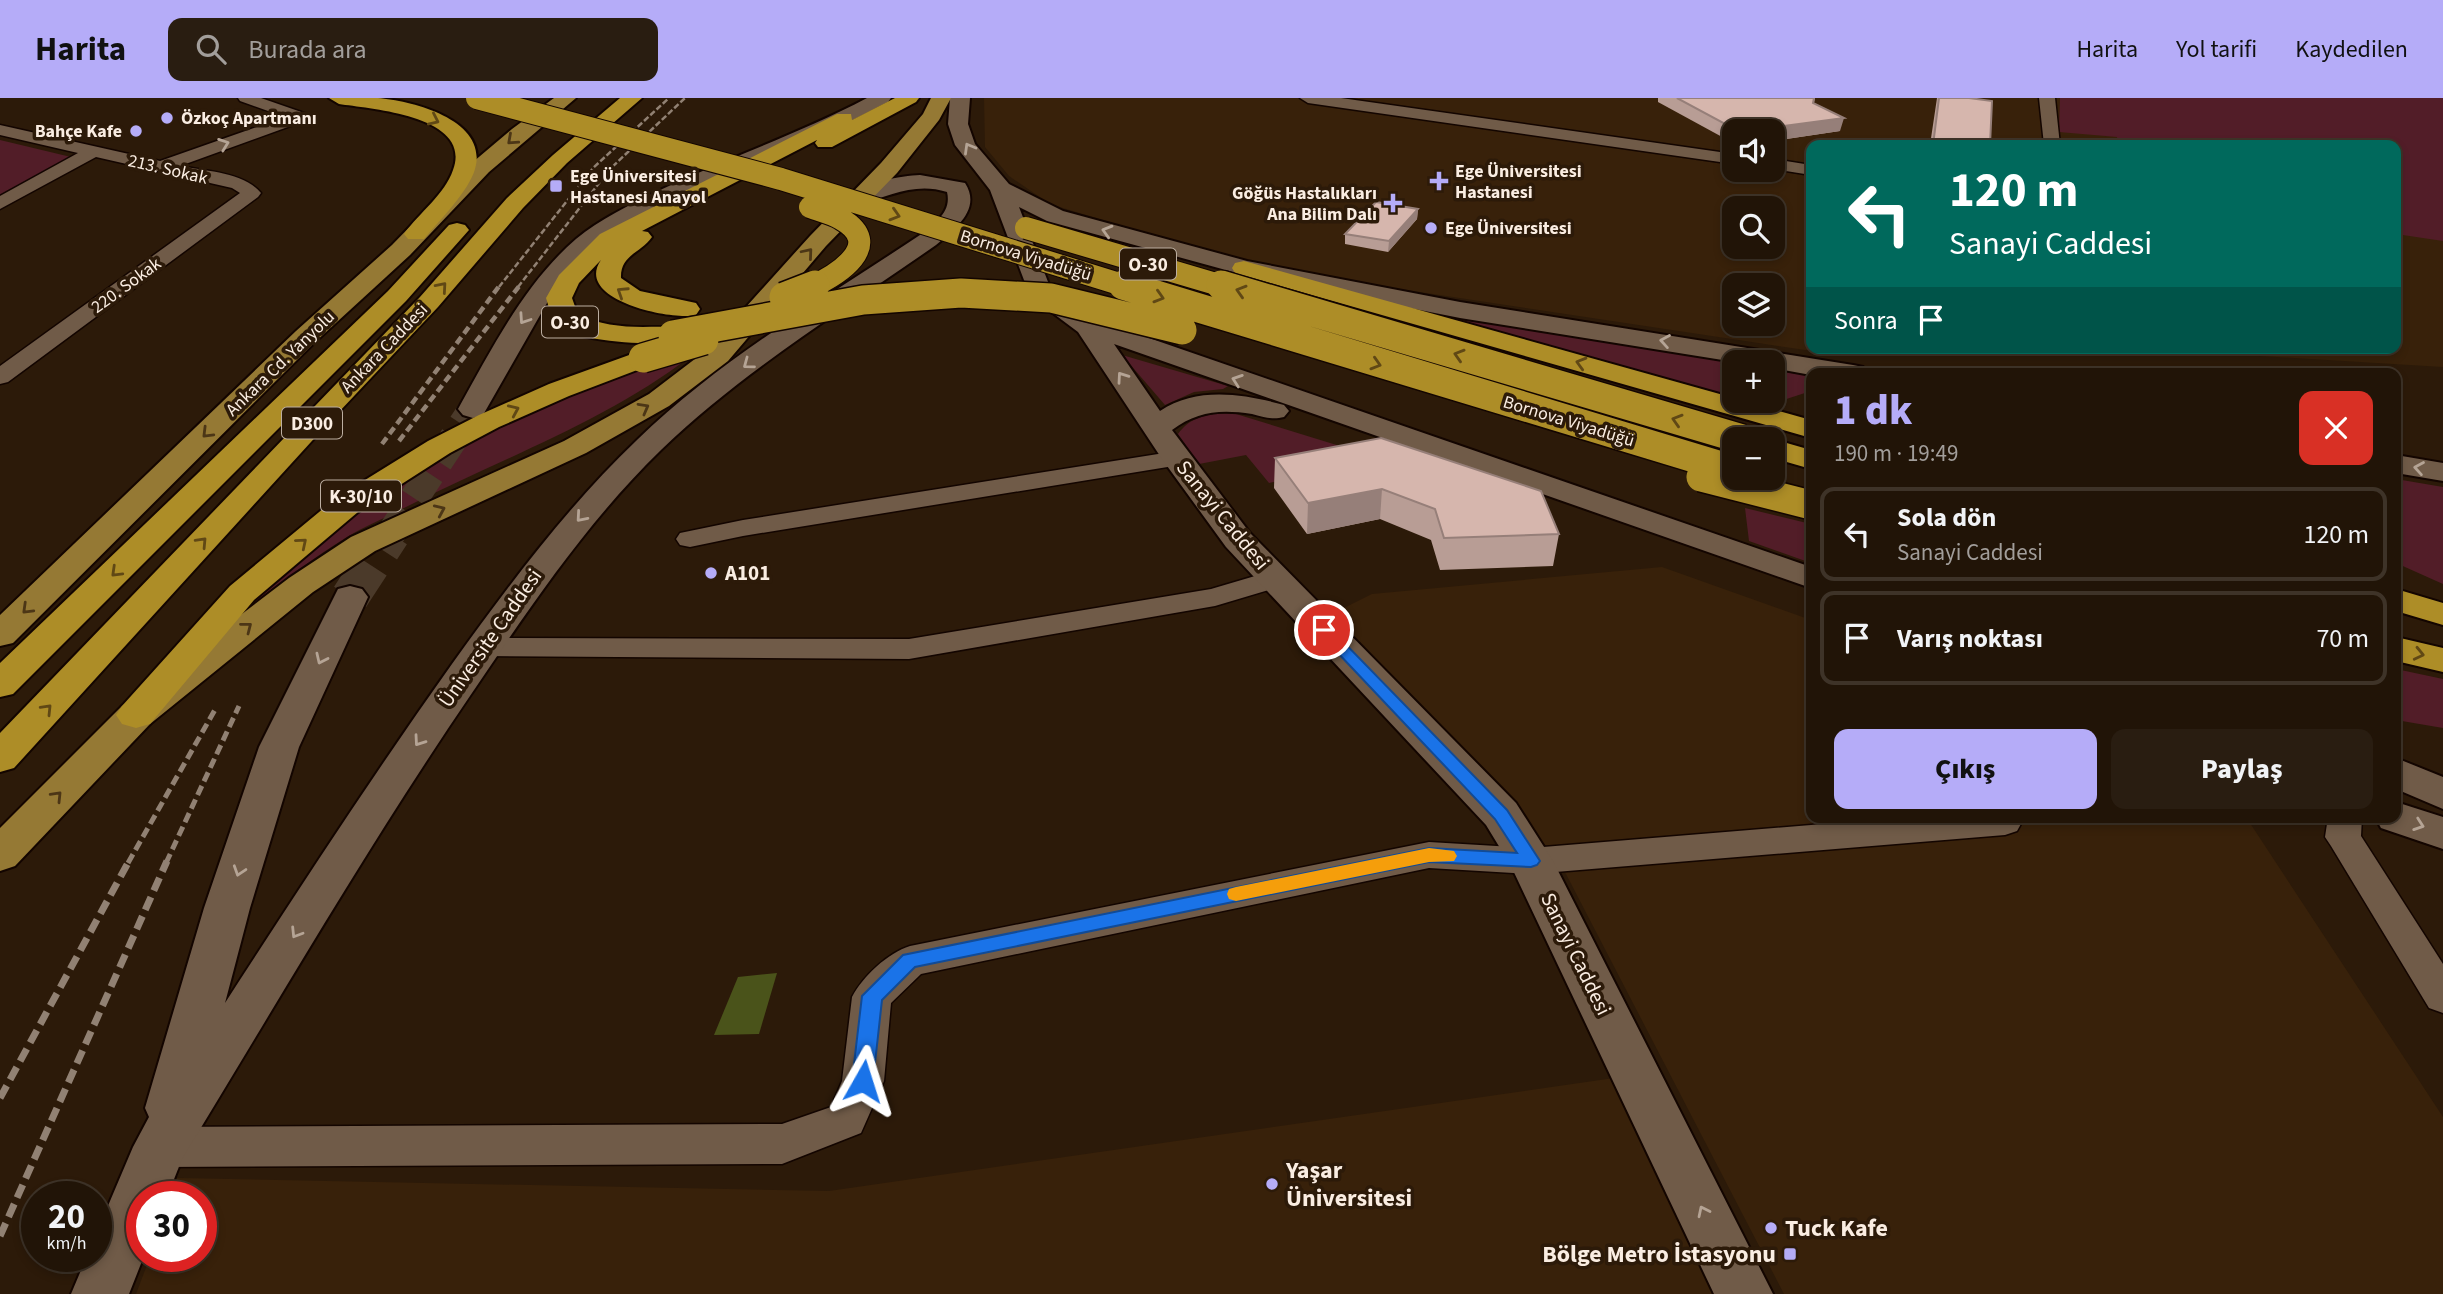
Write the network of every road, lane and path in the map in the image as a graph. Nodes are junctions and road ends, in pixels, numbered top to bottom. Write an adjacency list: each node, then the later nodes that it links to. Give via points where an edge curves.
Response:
1 (246, 98): 21 (street, one-way to 1, via 301,117)
2 (339, 98): 27 (highway, one-way to 27, via 401,108 444,124 459,133 468,150 464,170)
3 (477, 98): 16 (highway, Bornova Viyadüğü / O-30, bridge)
4 (552, 98): 35 (highway, Bornova Viyadüğü / O-30, one-way to 4, bridge, via 726,141)
5 (566, 98): 27 (main road, Ankara Cd. Yanyolu, one-way to 27, via 481,167)
6 (604, 98): 45 (highway, Ankara Caddesi / D300, via 477,208 397,296)
7 (632, 98): 60 (highway, Ankara Caddesi / D300, one-way to 7, via 429,302 515,203)
8 (881, 98): 14 (main road)
9 (909, 98): 16 (highway, one-way to 9, bridge, via 843,220 856,232 860,244 854,260 835,277 754,304 687,309 646,303 613,287 608,275 612,259 655,228)
10 (941, 98): 25 (main road, via 932,116)
11 (960, 98): 23 (main road, one-way to 11, via 965,145 958,124)
12 (1308, 98): 19 (street)
13 (2047, 98): 17 (street)
14 (844, 118): 29 (highway, O-30, bridge, via 608,239 568,280 559,298 566,320 626,336 673,335); 33 (main road, one-way to 33, via 680,189 598,233 569,259 523,319)
15 (0, 130): 18 (street, 213. Sokak)
16 (618, 133): 40 (highway, Bornova Viyadüğü / O-30, one-way to 40, bridge, via 780,178)
17 (2051, 140)
18 (93, 152): 21 (street, 213. Sokak); 26 (street)
19 (1722, 157)
20 (1785, 166): 22 (street)
21 (159, 167): 24 (street, 213. Sokak, via 238,184)
22 (1806, 169)
23 (1000, 189): 28 (main road, one-way to 23, via 1055,216); 30 (main road, via 1039,292)
24 (252, 193): 32 (street, 220. Sokak)
25 (860, 197): 29 (main road, Üniversite Caddesi, via 894,184 931,182 957,188 961,206 928,240); 59 (main road, one-way to 25, via 301,585 363,544 575,447 659,400 718,355)
26 (0, 203)
27 (409, 242): 45 (highway); 54 (main road, Ankara Cd. Yanyolu, one-way to 54, via 305,337)
28 (1244, 268): 31 (main road, one-way to 28, via 1460,310); 34 (highway, one-way to 28)
29 (798, 319): 30 (main road, via 877,294 945,284 988,288); 44 (highway, O-30, bridge, via 863,300 903,295 1051,298 1218,339); 55 (main road, Üniversite Caddesi, one-way to 55, via 648,446 584,513 539,568); 59 (highway, K-30/10, one-way to 29, bridge, via 243,593 347,505 439,447 559,390 643,359)
30 (1088, 326): 36 (main road, Sanayi Caddesi, one-way to 30); 47 (main road, one-way to 30)
31 (1822, 368)
32 (0, 377)
33 (473, 409)
34 (1806, 428)
35 (1722, 433)
36 (1167, 443): 46 (street); 48 (main road, Sanayi Caddesi, via 1238,540); 49 (main road, via 1184,409 1214,403 1269,410)
37 (1785, 452): 38 (highway)
38 (1806, 458)
39 (2401, 465): 41 (main road, one-way to 39)
40 (1722, 466)
41 (2443, 472)
42 (1785, 485): 43 (highway)
43 (1806, 491)
44 (1806, 504)
45 (183, 506): 58 (highway, Ankara Caddesi / D300, one-way to 58)
46 (690, 539)
47 (1806, 576)
48 (1276, 579): 55 (street, via 1215,597 909,649); 69 (main road, Sanayi Caddesi, via 1501,814)
49 (1806, 596)
50 (350, 597): 71 (main road, one-way to 71, via 279,747 227,908)
51 (2401, 602): 53 (highway)
52 (2401, 609): 53 (highway)
53 (2443, 617)
54 (0, 635)
55 (485, 647): 71 (main road, Üniversite Caddesi, one-way to 71, via 401,766)
56 (2401, 650): 57 (highway, one-way to 57)
57 (2443, 660)
58 (0, 685)
59 (136, 715): 68 (main road, one-way to 59)
60 (0, 758)
61 (2401, 774): 63 (main road)
62 (2401, 782): 63 (main road)
63 (2443, 795)
64 (2401, 819): 67 (main road, one-way to 67)
65 (1993, 823): 69 (street)
66 (2344, 823): 70 (street, via 2343,837)
67 (2443, 833)
68 (0, 855)
69 (1531, 861): 71 (street, via 1429,855 910,961 872,996 863,1081 846,1120 782,1144); 73 (main road, Sanayi Caddesi, one-way to 69)
70 (2443, 997)
71 (160, 1147): 72 (main road, Üniversite Caddesi)
72 (100, 1294)
73 (1744, 1294)

